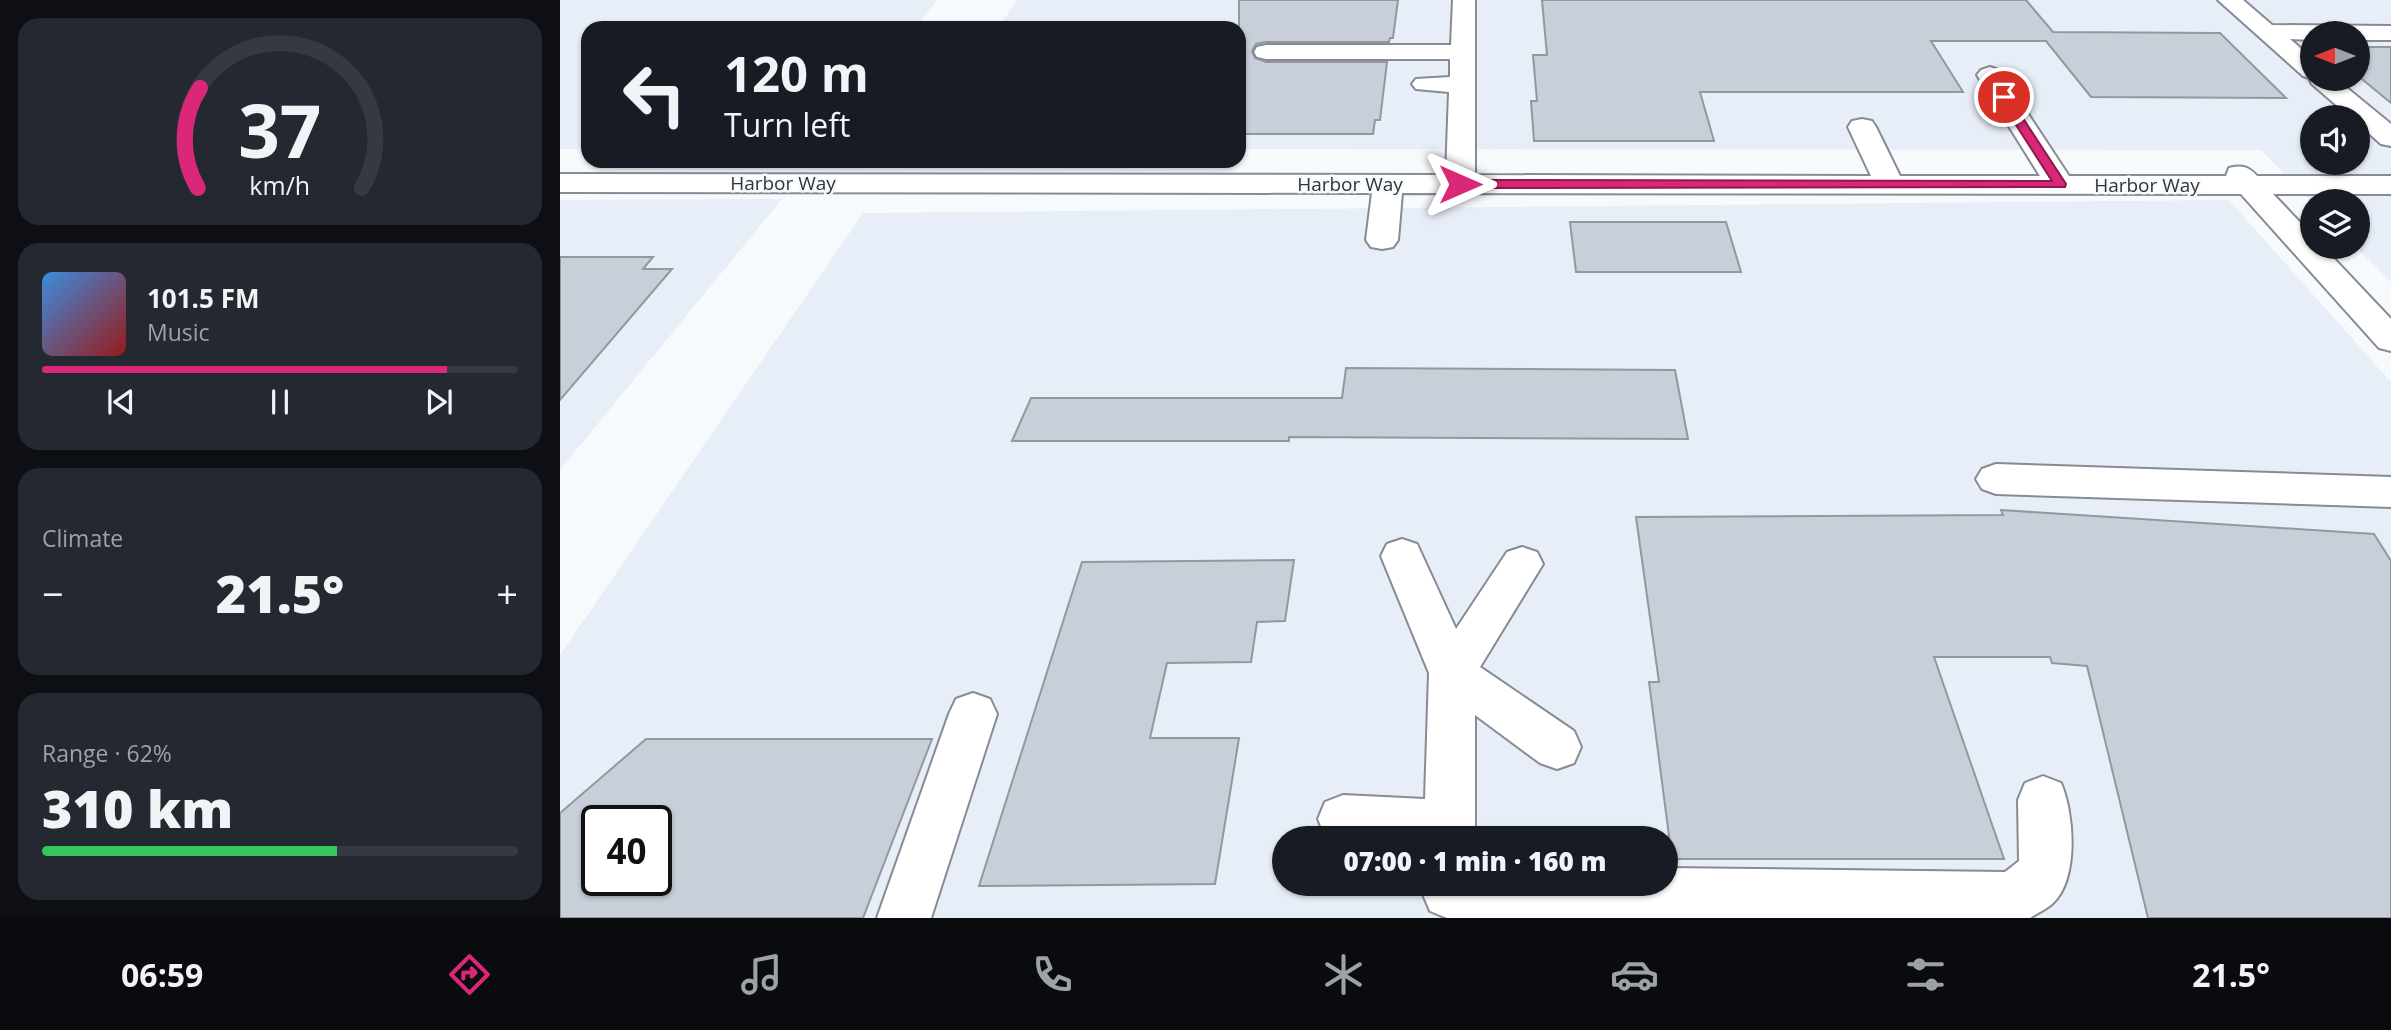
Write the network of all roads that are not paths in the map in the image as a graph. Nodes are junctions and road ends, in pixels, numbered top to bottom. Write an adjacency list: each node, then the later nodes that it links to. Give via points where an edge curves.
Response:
1 (1464, 0): 6 (street)
2 (2229, 0): 3 (street)
3 (2266, 32): 4 (street); 8 (street)
4 (2391, 33)
5 (1422, 43): 6 (street)
6 (1463, 48): 7 (street); 11 (street)
7 (1266, 52)
8 (2300, 61)
9 (1990, 75): 23 (street)
10 (1425, 84): 11 (street)
11 (1462, 85): 27 (street)
12 (2335, 91): 14 (street)
13 (1863, 127): 22 (street)
14 (2391, 138)
15 (2223, 158): 24 (street)
16 (710, 168): 19 (street)
17 (2330, 175): 25 (street)
18 (560, 183): 19 (street, Harbor Way)
19 (692, 183): 20 (street, Harbor Way); 28 (street)
20 (771, 183): 21 (street, Harbor Way); 29 (street)
21 (1388, 184): 27 (street, Harbor Way); 30 (street)
22 (1890, 184): 23 (street, Harbor Way); 27 (street, Harbor Way)
23 (2060, 184): 24 (street, Harbor Way)
24 (2250, 185): 25 (street, Harbor Way); 31 (street)
25 (2340, 185): 26 (street, Harbor Way)
26 (2391, 185)
27 (1476, 193)
28 (660, 210)
29 (745, 215)
30 (1382, 240)
31 (2391, 340)
32 (1996, 479): 33 (street)
33 (2391, 492)
34 (1402, 556): 36 (street)
35 (1522, 564): 36 (street)
36 (1452, 673): 38 (street); 42 (street)
37 (973, 714): 44 (street)
38 (1557, 747)
39 (2043, 800): 43 (street, via 2045,867 2035,884 2011,899)
40 (1343, 819): 41 (street)
41 (1401, 826)
42 (1450, 826)
43 (1448, 898)
44 (904, 918)

